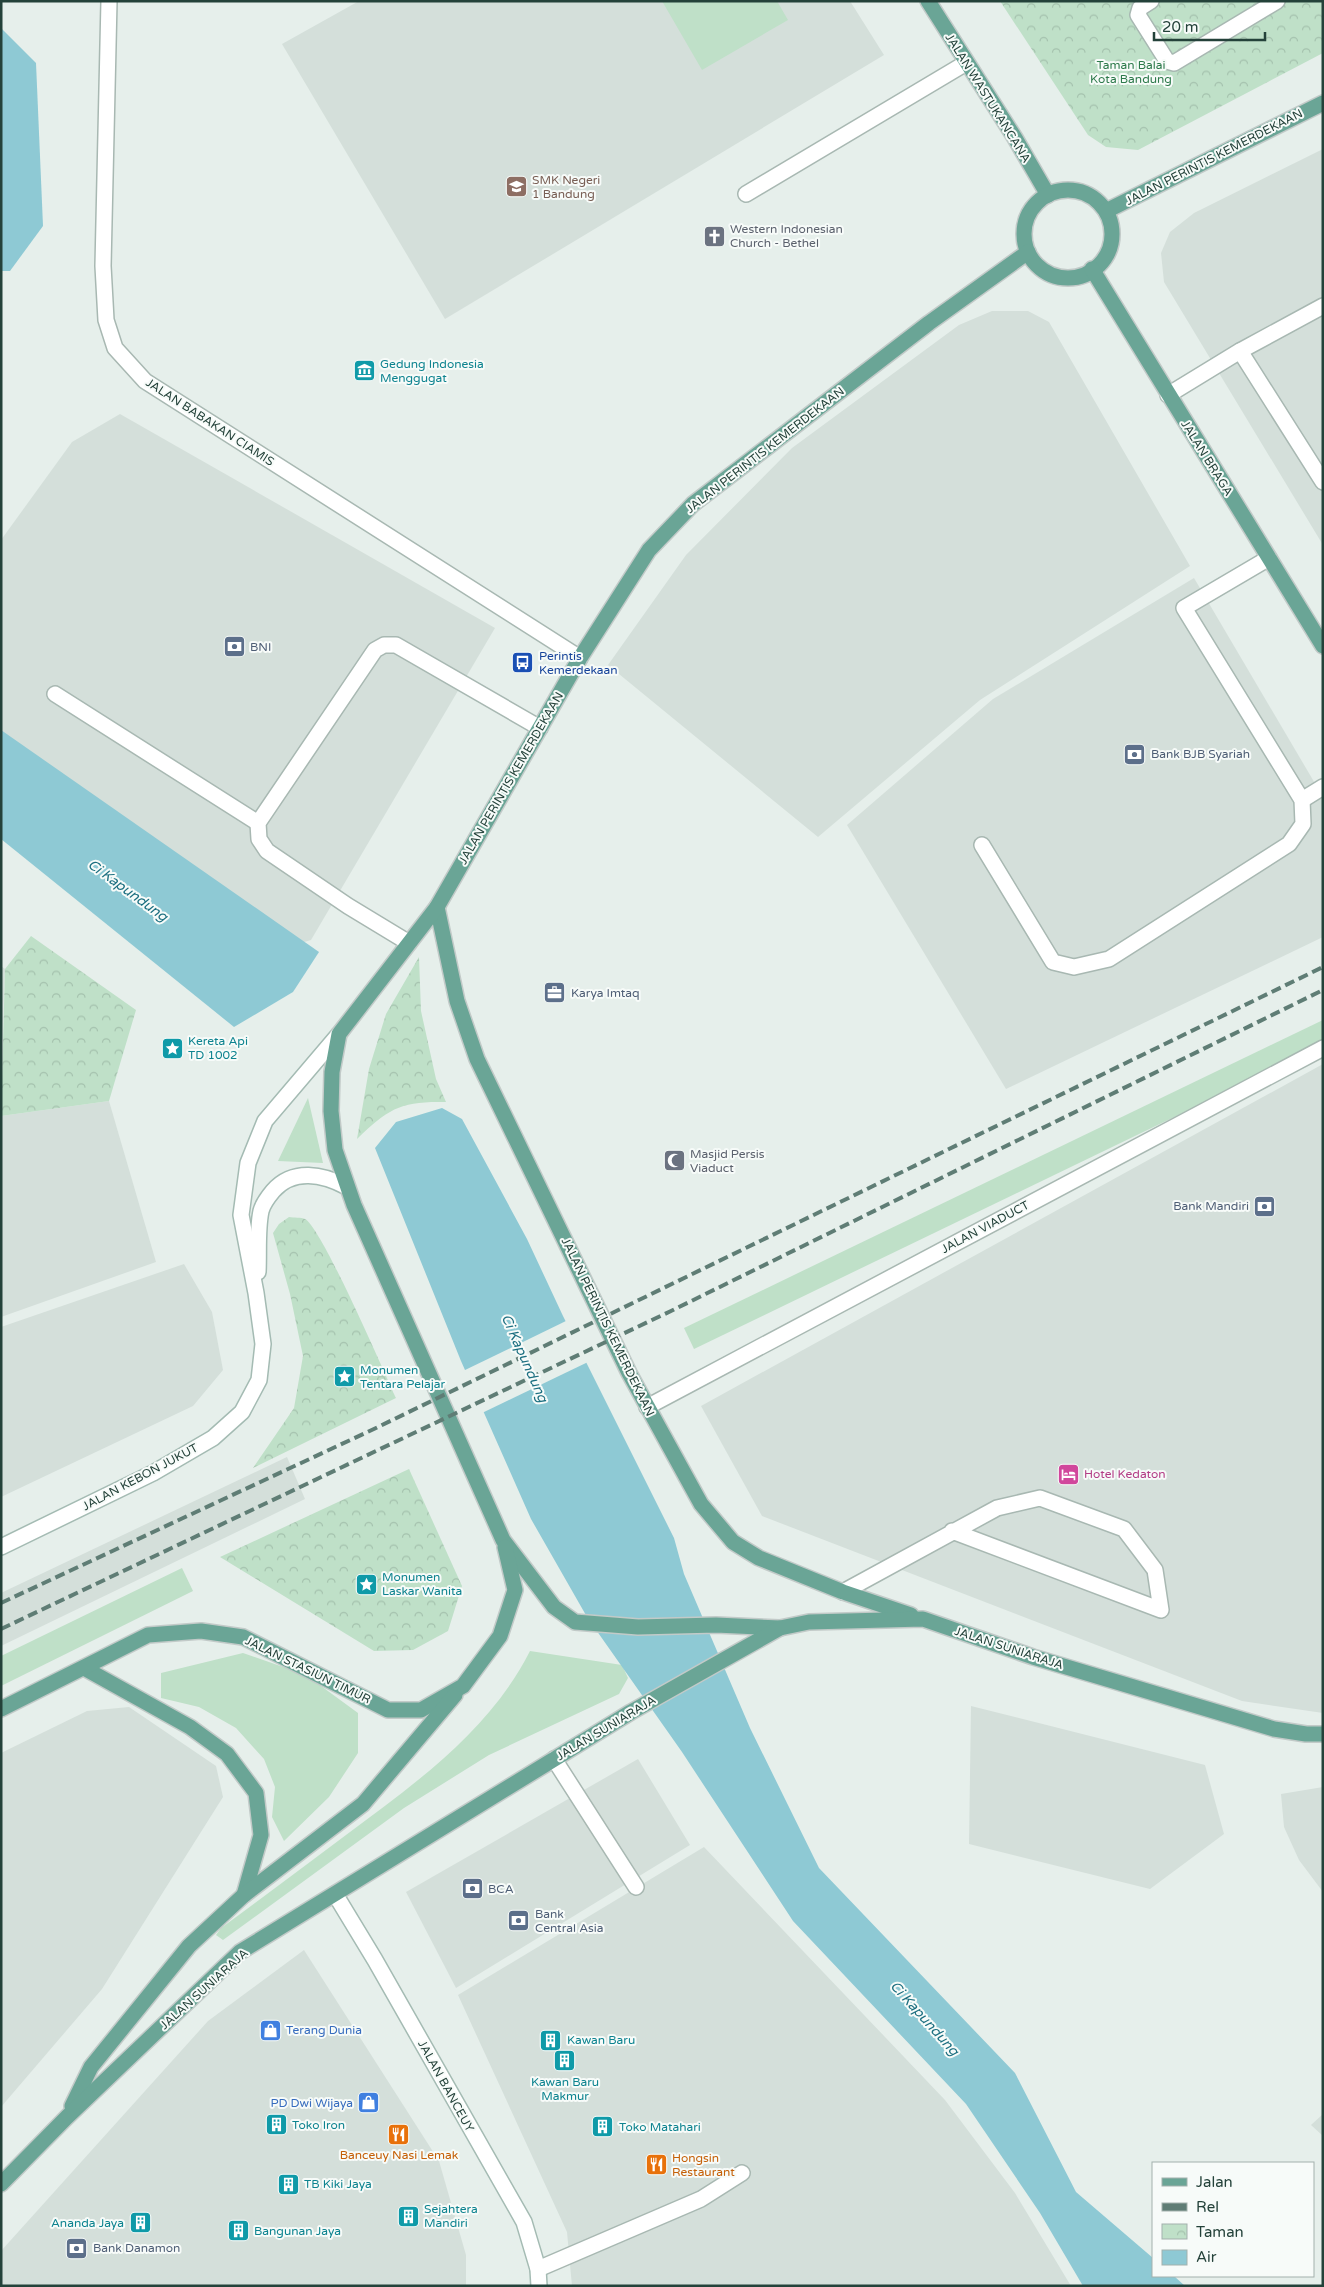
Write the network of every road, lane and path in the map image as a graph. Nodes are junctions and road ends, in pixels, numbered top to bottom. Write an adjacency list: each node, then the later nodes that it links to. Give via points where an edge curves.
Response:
1 (109, 1): 18 (street, JALAN BABAKAN CIAMIS, via 103,266 106,320 115,348 145,381)
2 (928, 1): 5 (main road, JALAN WASTUKANCANA)
3 (1151, 1): 4 (street, via 1140,8 1138,15 1167,62 1174,64)
4 (1277, 1)
5 (966, 63): 7 (street); 8 (main road, JALAN WASTUKANCANA)
6 (1323, 103): 9 (main road, JALAN PERINTIS KEMERDEKAAN)
7 (746, 194)
8 (1048, 195): 9 (main road, via 1064,190 1081,192 1095,199); 10 (main road, via 1037,202 1024,226)
9 (1106, 211): 11 (main road, via 1112,237 1103,261)
10 (1028, 252): 11 (main road, via 1035,263 1055,276 1069,278); 18 (main road, JALAN PERINTIS KEMERDEKAAN, via 929,323 693,504 649,550)
11 (1092, 269): 14 (main road, JALAN BRAGA)
12 (1323, 306): 13 (street)
13 (1240, 351): 14 (street); 15 (street)
14 (1168, 396): 16 (main road, JALAN BRAGA)
15 (1323, 482)
16 (1268, 558): 17 (main road, JALAN BRAGA); 22 (street, via 1184,608)
17 (1323, 646)
18 (580, 658): 20 (main road, JALAN PERINTIS KEMERDEKAAN)
19 (54, 694): 23 (street)
20 (540, 728): 23 (street, via 396,645 384,645 376,650); 25 (main road, JALAN PERINTIS KEMERDEKAAN)
21 (1323, 787): 22 (street)
22 (1302, 800): 24 (street, via 1303,824 1289,844 1109,959 1074,967 1053,962)
23 (258, 823): 26 (street, via 259,839 267,851)
24 (982, 845)
25 (437, 907): 26 (main road, JALAN PERINTIS KEMERDEKAAN); 31 (main road, JALAN PERINTIS KEMERDEKAAN, via 457,1001 477,1059)
26 (409, 943): 27 (main road, JALAN PERINTIS KEMERDEKAAN)
27 (339, 1034): 29 (main road, JALAN PERINTIS KEMERDEKAAN, via 332,1072 330,1111 335,1150); 30 (street, JALAN KEBON JUKUT, via 265,1121 248,1163 241,1215)
28 (1323, 1048): 31 (street, JALAN VIADUCT)
29 (347, 1187): 30 (street, JALAN KEBON JUKUT, via 324,1177 301,1176 277,1187 267,1198 261,1210); 33 (main road, JALAN PERINTIS KEMERDEKAAN)
30 (256, 1293): 34 (street, JALAN KEBON JUKUT, via 263,1344 259,1380 242,1412 213,1438 153,1473)
31 (647, 1407): 35 (main road, JALAN PERINTIS KEMERDEKAAN, via 701,1504 733,1542 759,1558)
32 (952, 1531): 32 (street, via 997,1508 1040,1498 1124,1529 1156,1570 1161,1610); 35 (street)
33 (503, 1540): 37 (main road, JALAN PERINTIS KEMERDEKAAN, via 554,1607 575,1622 638,1627 716,1625); 39 (main road, JALAN STASIUN TIMUR, via 515,1590 500,1636)
34 (1, 1547)
35 (843, 1592): 36 (main road, JALAN PERINTIS KEMERDEKAAN)
36 (922, 1619): 37 (main road, JALAN SUNIARAJA, via 818,1621); 41 (main road, JALAN SUNIARAJA, via 1033,1657 1274,1729)
37 (780, 1628): 42 (main road, JALAN SUNIARAJA)
38 (84, 1668): 39 (main road, JALAN STASIUN TIMUR, via 148,1635 201,1631 243,1637 388,1710 422,1710); 40 (main road, JALAN STASIUN TIMUR); 45 (main road, via 190,1727 227,1754 256,1793 261,1835)
39 (463, 1686): 45 (main road, via 363,1804)
40 (1, 1709)
41 (1323, 1734)
42 (554, 1759): 43 (street); 44 (main road, JALAN SUNIARAJA)
43 (636, 1888)
44 (335, 1894): 46 (main road, JALAN SUNIARAJA, via 240,1952); 49 (street, JALAN BANCEUY, via 376,1960 524,2222)
45 (244, 1895): 46 (main road, via 189,1946 91,2067)
46 (67, 2117): 48 (main road, JALAN SUNIARAJA)
47 (742, 2173): 49 (street, via 701,2200)
48 (1, 2184)
49 (538, 2269): 50 (street, JALAN BANCEUY)
50 (539, 2286)

